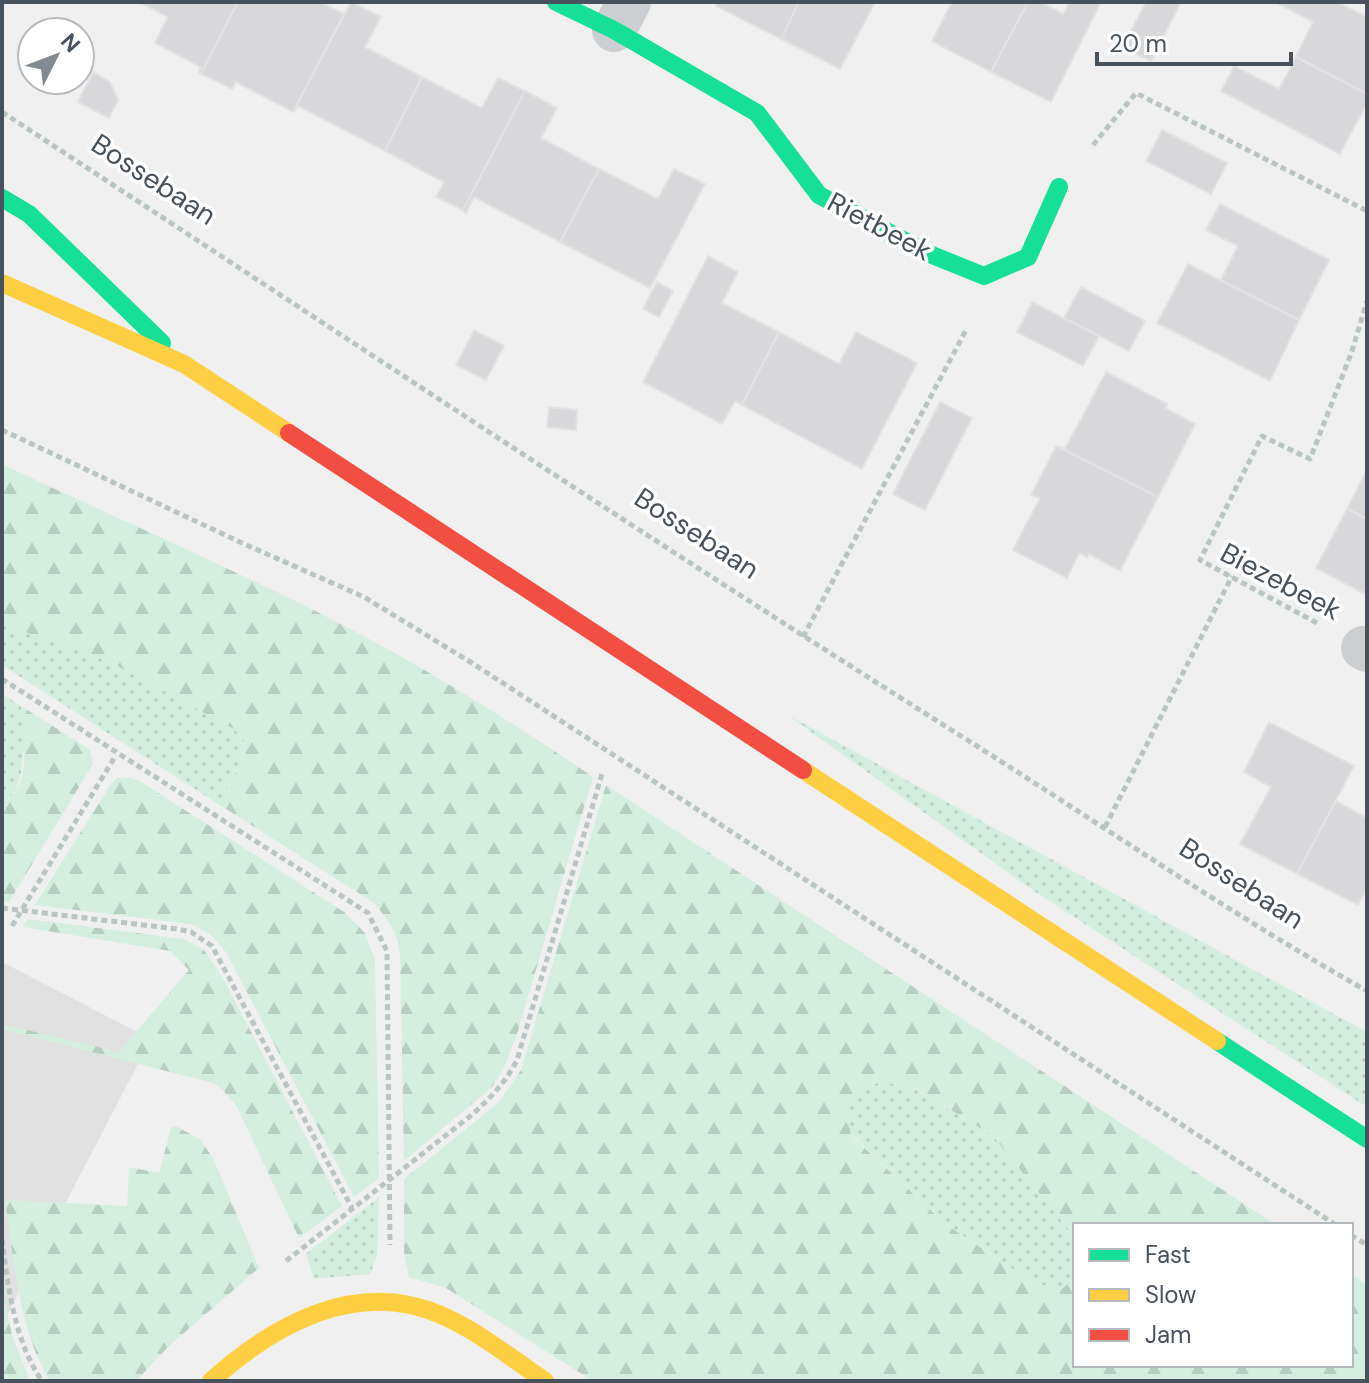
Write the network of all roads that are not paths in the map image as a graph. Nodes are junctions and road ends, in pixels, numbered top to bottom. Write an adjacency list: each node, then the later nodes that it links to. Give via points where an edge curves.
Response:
1 (556, 2): 2 (street, Rietbeek)
2 (622, 16): 3 (street, Rietbeek, via 757,113 819,195 927,253 984,276 1028,257)
3 (1059, 187)
4 (2, 198): 6 (street, via 29,214)
5 (2, 283): 6 (street)
6 (184, 364): 7 (street)
7 (1367, 1139)
8 (211, 1381): 9 (street, via 246,1348 290,1322 336,1307 391,1300 464,1327)
9 (545, 1381)

